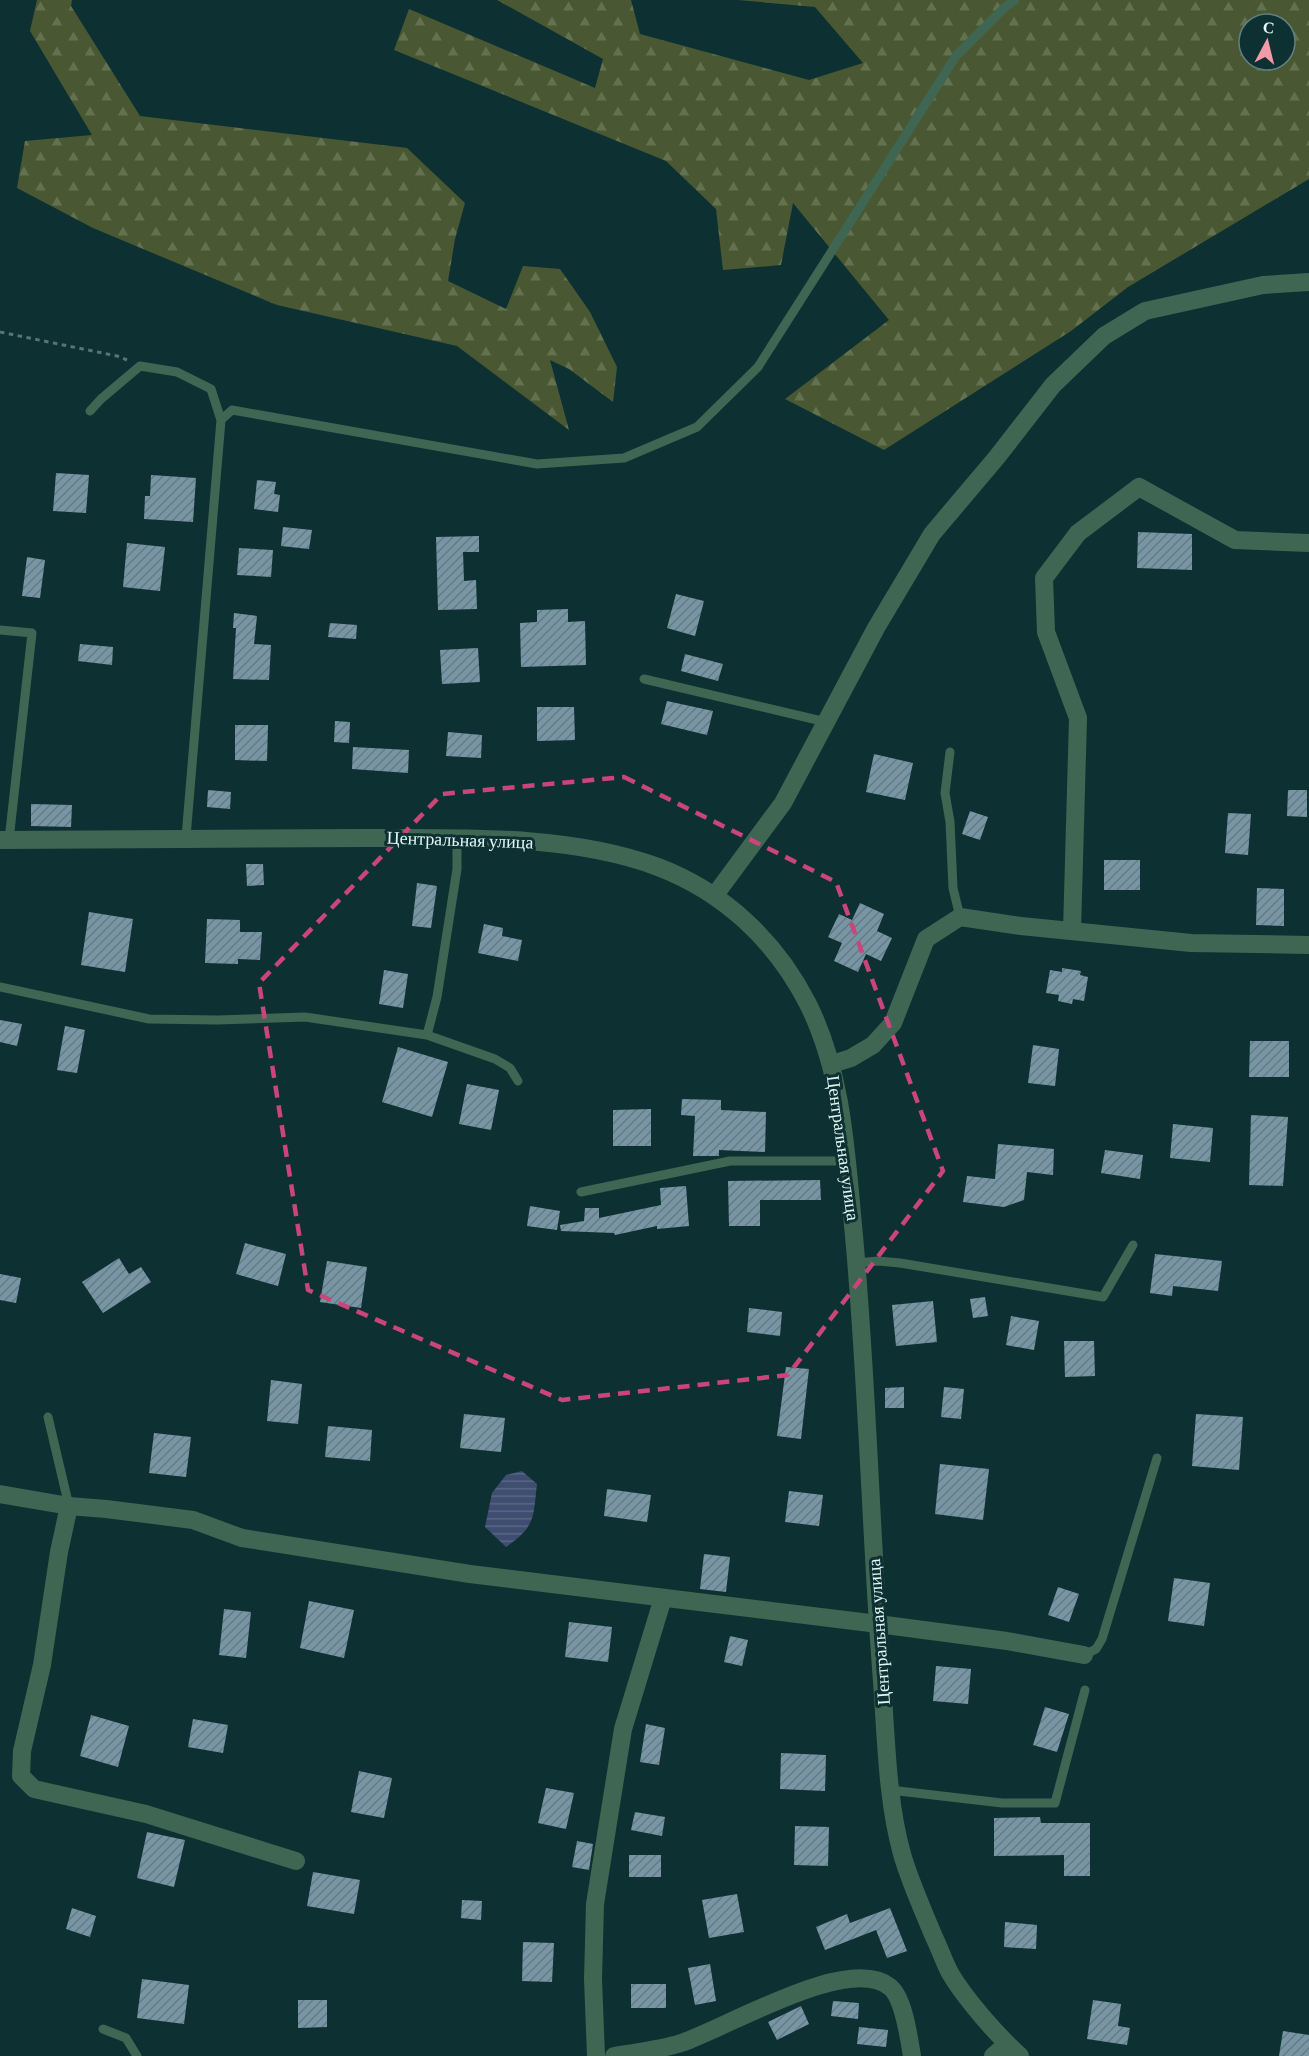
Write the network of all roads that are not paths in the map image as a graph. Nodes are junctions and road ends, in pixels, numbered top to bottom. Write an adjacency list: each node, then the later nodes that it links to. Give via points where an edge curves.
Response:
1 (1015, 0): 4 (lane, via 956,56 758,367 697,427 624,458 537,464 232,410)
2 (1309, 282): 8 (street, via 1263,285 1145,311 1104,336 1053,385 932,534)
3 (90, 411): 4 (lane, via 140,366 177,372 211,389)
4 (221, 420): 10 (lane)
5 (1309, 543): 15 (street, via 1235,540 1139,488 1078,533 1044,578 1046,632 1078,718)
6 (0, 630): 12 (lane, via 32,633)
7 (644, 679): 8 (lane)
8 (826, 722): 13 (street, via 783,803)
9 (950, 752): 14 (lane, via 945,793 953,888)
10 (186, 837): 11 (street, Центральная улица); 12 (street, Центральная улица)
11 (457, 838): 13 (street, Центральная улица, via 550,843 616,855 660,868); 18 (lane, via 452,904)
12 (5, 840)
13 (715, 895): 19 (street, Центральная улица, via 750,924 784,963 809,1005)
14 (960, 917): 15 (street); 19 (street, via 926,939 893,1023 873,1045)
15 (1072, 931): 16 (street, via 1191,943)
16 (1309, 945)
17 (0, 987): 18 (lane, via 149,1019 305,1017)
18 (427, 1035): 20 (lane, via 495,1059 510,1068)
19 (832, 1064): 21 (street, Центральная улица)
20 (518, 1081)
21 (848, 1161): 22 (lane, via 730,1161); 24 (street, Центральная улица)
22 (581, 1192)
23 (1133, 1245): 24 (lane, via 1103,1297 900,1263)
24 (857, 1263): 30 (street, Центральная улица)
25 (48, 1417): 28 (lane)
26 (1157, 1458): 31 (lane, via 1102,1639 1096,1649)
27 (0, 1494): 28 (street)
28 (69, 1506): 29 (street, via 193,1520 242,1538 470,1574); 34 (street, via 58,1552 42,1665 22,1751 21,1776 34,1789 146,1814)
29 (663, 1598): 30 (street); 38 (street, via 622,1729 595,1904)
30 (878, 1624): 31 (street); 33 (street, Центральная улица)
31 (1084, 1655)
32 (1085, 1690): 33 (lane, via 1055,1803 1002,1803)
33 (890, 1790): 36 (street, Центральная улица, via 902,1853 950,1973)
34 (296, 1861)
35 (104, 2028): 37 (lane, via 126,2038)
36 (1007, 2052)
37 (137, 2056)
38 (596, 2056)
39 (614, 2056): 40 (street, via 680,2044 830,1981 876,1979 892,1988 906,2021)
40 (912, 2056)

